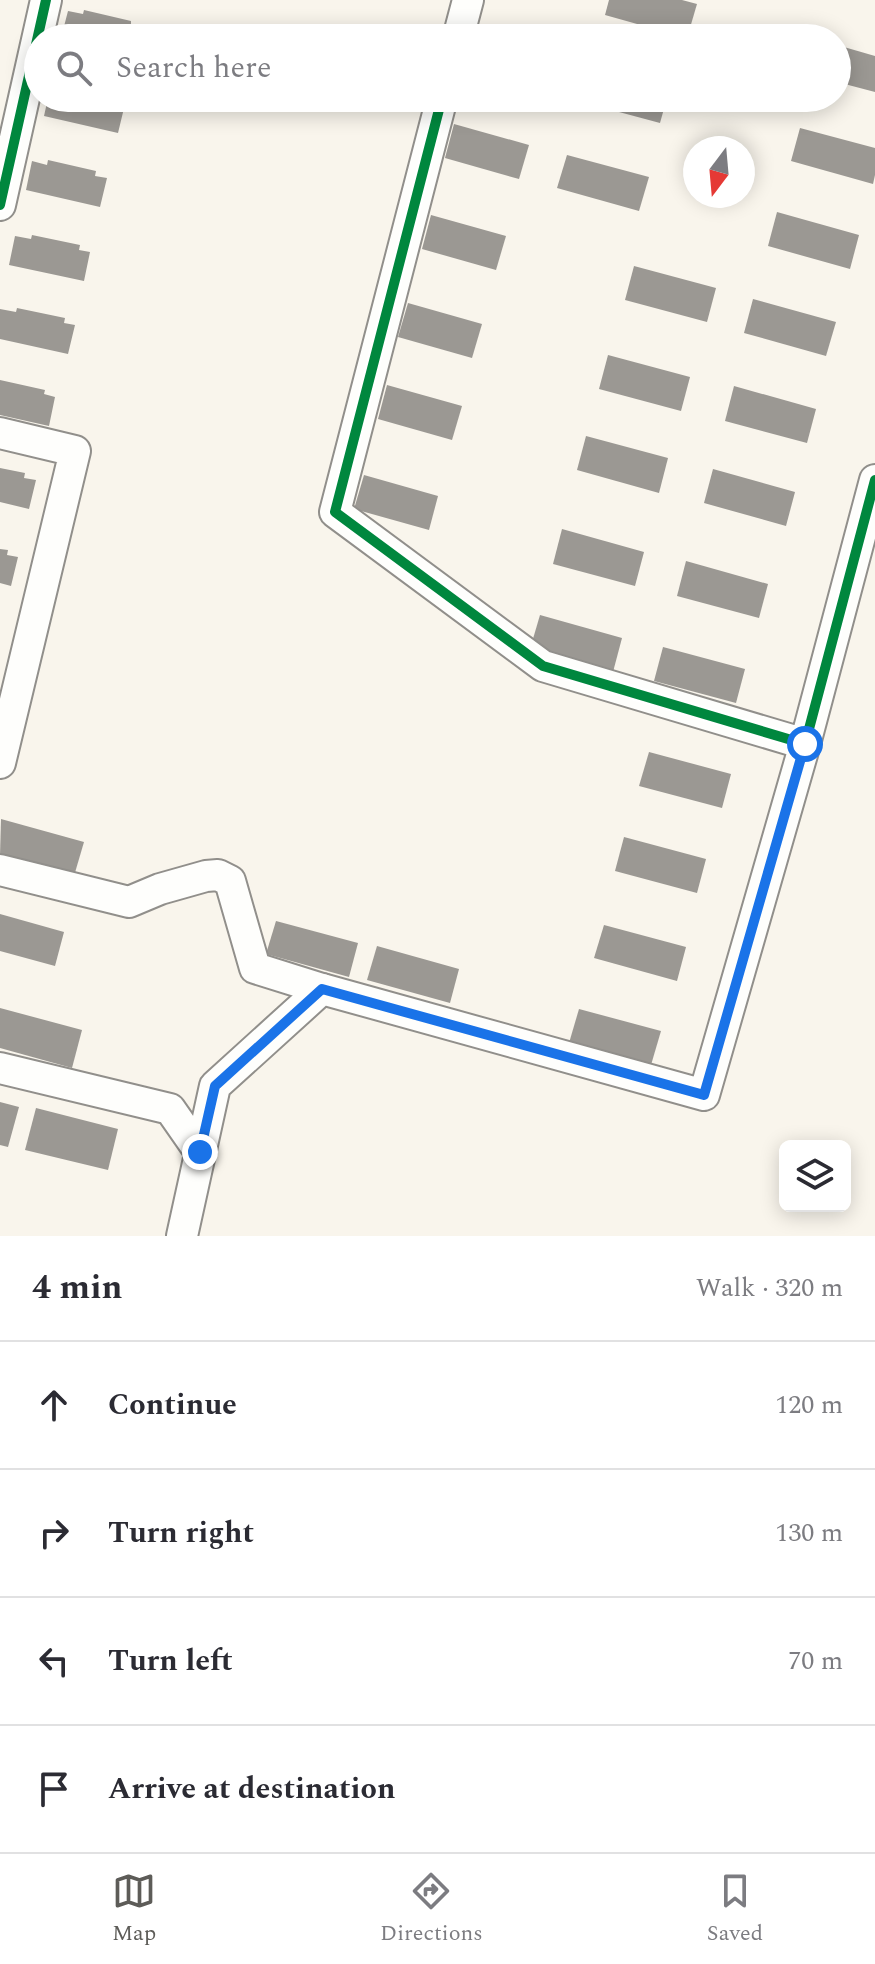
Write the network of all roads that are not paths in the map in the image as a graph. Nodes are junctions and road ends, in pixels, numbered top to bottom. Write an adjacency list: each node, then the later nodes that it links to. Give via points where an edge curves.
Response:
1 (46, 0): 3 (street)
2 (468, 0): 4 (street)
3 (41, 24)
4 (462, 24)
5 (24, 98): 7 (street)
6 (438, 112): 10 (street, via 335,512 543,666)
7 (0, 205)
8 (0, 433): 11 (street, via 75,451)
9 (875, 480): 10 (street)
10 (805, 744): 13 (street, via 704,1095)
11 (0, 763)
12 (0, 870): 13 (street, via 129,902 218,875 230,881 255,968)
13 (322, 989): 15 (street, via 215,1086)
14 (0, 1068): 15 (street, via 170,1109)
15 (200, 1152): 16 (street)
16 (182, 1236)

